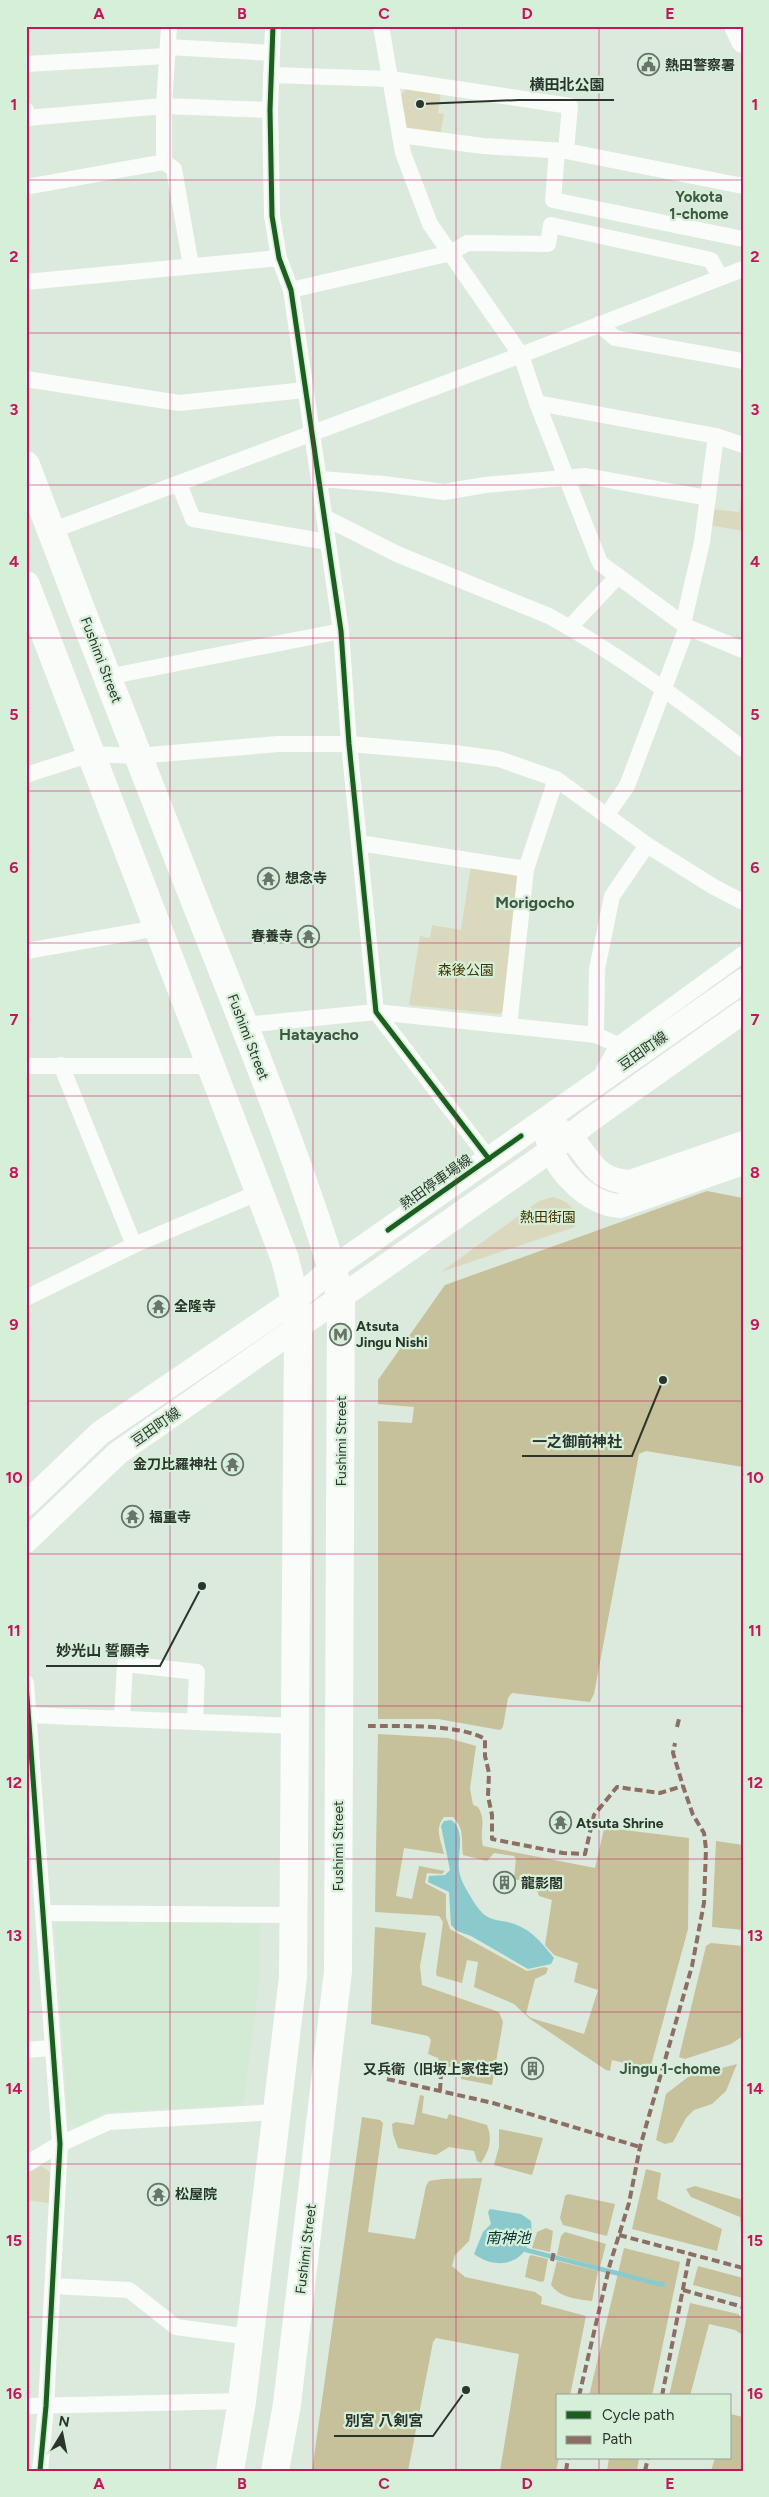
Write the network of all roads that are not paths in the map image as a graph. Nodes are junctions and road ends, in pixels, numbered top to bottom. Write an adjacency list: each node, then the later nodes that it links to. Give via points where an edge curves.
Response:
1 (169, 26): 6 (street)
2 (273, 26): 7 (street)
3 (381, 26): 10 (street)
4 (736, 26): 5 (street)
5 (743, 41)
6 (168, 52): 7 (street); 8 (street); 11 (street)
7 (272, 53): 9 (street)
8 (26, 64)
9 (271, 75): 10 (street); 13 (street)
10 (391, 79): 14 (street); 15 (street, via 570,106)
11 (164, 106): 12 (street, via 27,118); 13 (street); 16 (street)
12 (26, 110)
13 (270, 110): 21 (street, via 272,216)
14 (400, 135): 15 (street, via 484,146); 20 (street, via 403,153 430,224)
15 (562, 151): 17 (street); 19 (street, via 553,200)
16 (164, 162): 18 (street); 22 (street, via 174,169)
17 (743, 186)
18 (26, 187)
19 (743, 239)
20 (451, 253): 24 (street, via 467,243 548,244 551,225 711,260); 26 (street); 28 (street)
21 (279, 258): 22 (street); 26 (street)
22 (190, 266): 25 (street)
23 (743, 268): 24 (street)
24 (720, 277): 27 (street)
25 (26, 282)
26 (291, 290): 31 (street)
27 (599, 324): 28 (street); 29 (street, via 615,338)
28 (521, 355): 32 (street); 33 (street)
29 (743, 361)
30 (26, 378): 31 (street, via 179,403)
31 (305, 390): 33 (street)
32 (537, 403): 34 (street); 38 (street)
33 (310, 433): 37 (street); 39 (street)
34 (716, 436): 35 (street); 40 (street)
35 (743, 445)
36 (26, 465): 42 (highway, Fushimi Street)
37 (320, 479): 38 (street, via 444,492 485,485); 41 (street)
38 (568, 480): 40 (street, via 586,476); 44 (street, via 600,563)
39 (179, 484): 42 (street); 43 (street, via 193,520)
40 (708, 498): 46 (street)
41 (324, 516): 43 (street); 47 (street, via 397,554)
42 (52, 531): 50 (highway, Fushimi Street)
43 (327, 542): 48 (street)
44 (618, 576): 46 (street); 47 (street)
45 (26, 585): 54 (highway)
46 (685, 625): 49 (street); 51 (street)
47 (570, 627): 51 (street)
48 (341, 631): 50 (street); 52 (street)
49 (743, 650)
50 (107, 677): 55 (highway, Fushimi Street)
51 (663, 686): 53 (street); 58 (street, via 627,786)
52 (349, 744): 55 (street, via 278,744); 57 (street, via 499,759); 59 (street)
53 (743, 749)
54 (91, 754): 55 (street); 56 (street); 63 (highway)
55 (137, 756): 69 (highway, Fushimi Street)
56 (26, 775)
57 (556, 779): 58 (street); 61 (street)
58 (606, 816): 60 (street)
59 (360, 843): 61 (street); 67 (street)
60 (647, 845): 62 (street); 71 (street, via 612,896 597,969)
61 (526, 869): 70 (street)
62 (743, 902)
63 (158, 928): 64 (street); 75 (highway)
64 (26, 951)
65 (743, 954): 72 (street)
66 (743, 981): 76 (street, 豆田町線)
67 (376, 1012): 69 (street); 70 (street); 81 (street)
68 (743, 1012): 78 (street, 豆田町線)
69 (243, 1025): 85 (highway, Fushimi Street)
70 (509, 1026): 71 (street)
71 (596, 1035): 72 (street)
72 (618, 1045): 76 (street)
73 (26, 1066): 74 (street)
74 (61, 1066): 75 (street); 84 (street)
75 (211, 1066): 83 (highway)
76 (597, 1082): 77 (street, 豆田町線)
77 (543, 1121): 78 (street); 80 (street); 81 (street, 熱田停車場線)
78 (571, 1136): 79 (street, via 596,1170 617,1181 630,1182); 80 (street)
79 (743, 1143)
80 (550, 1151): 82 (street, via 577,1185 593,1198 614,1206); 87 (street)
81 (489, 1159): 85 (street, 熱田停車場線)
82 (743, 1163)
83 (260, 1192): 84 (street); 88 (highway, via 285,1259)
84 (134, 1245): 86 (street)
85 (333, 1268): 87 (highway, Fushimi Street); 88 (street, 熱田停車場線)
86 (26, 1298)
87 (341, 1298): 89 (street); 112 (highway, Fushimi Street, via 338,1971 290,2385)
88 (294, 1300): 89 (highway); 90 (street, 豆田町線, via 100,1433)
89 (298, 1329): 91 (street, 豆田町線, via 118,1453); 96 (highway)
90 (26, 1504)
91 (26, 1541)
92 (26, 1682): 93 (street)
93 (28, 1715): 94 (street); 97 (street)
94 (122, 1719): 95 (street); 95 (street, via 125,1664 197,1672)
95 (195, 1722): 96 (street)
96 (296, 1726): 99 (highway)
97 (33, 1865): 98 (street)
98 (42, 1913): 99 (street); 100 (street)
99 (294, 1915): 102 (highway, via 292,1978)
100 (52, 2048): 101 (street); 103 (street)
101 (26, 2050)
102 (276, 2112): 103 (street, via 109,2122); 106 (highway)
103 (60, 2144): 104 (street); 105 (street)
104 (26, 2164)
105 (53, 2286): 106 (street, via 129,2290 176,2327); 109 (street)
106 (250, 2337): 107 (highway)
107 (242, 2401): 109 (street); 111 (highway)
108 (26, 2406): 109 (street)
109 (46, 2406): 110 (street)
110 (40, 2471)
111 (230, 2471)
112 (275, 2471)

